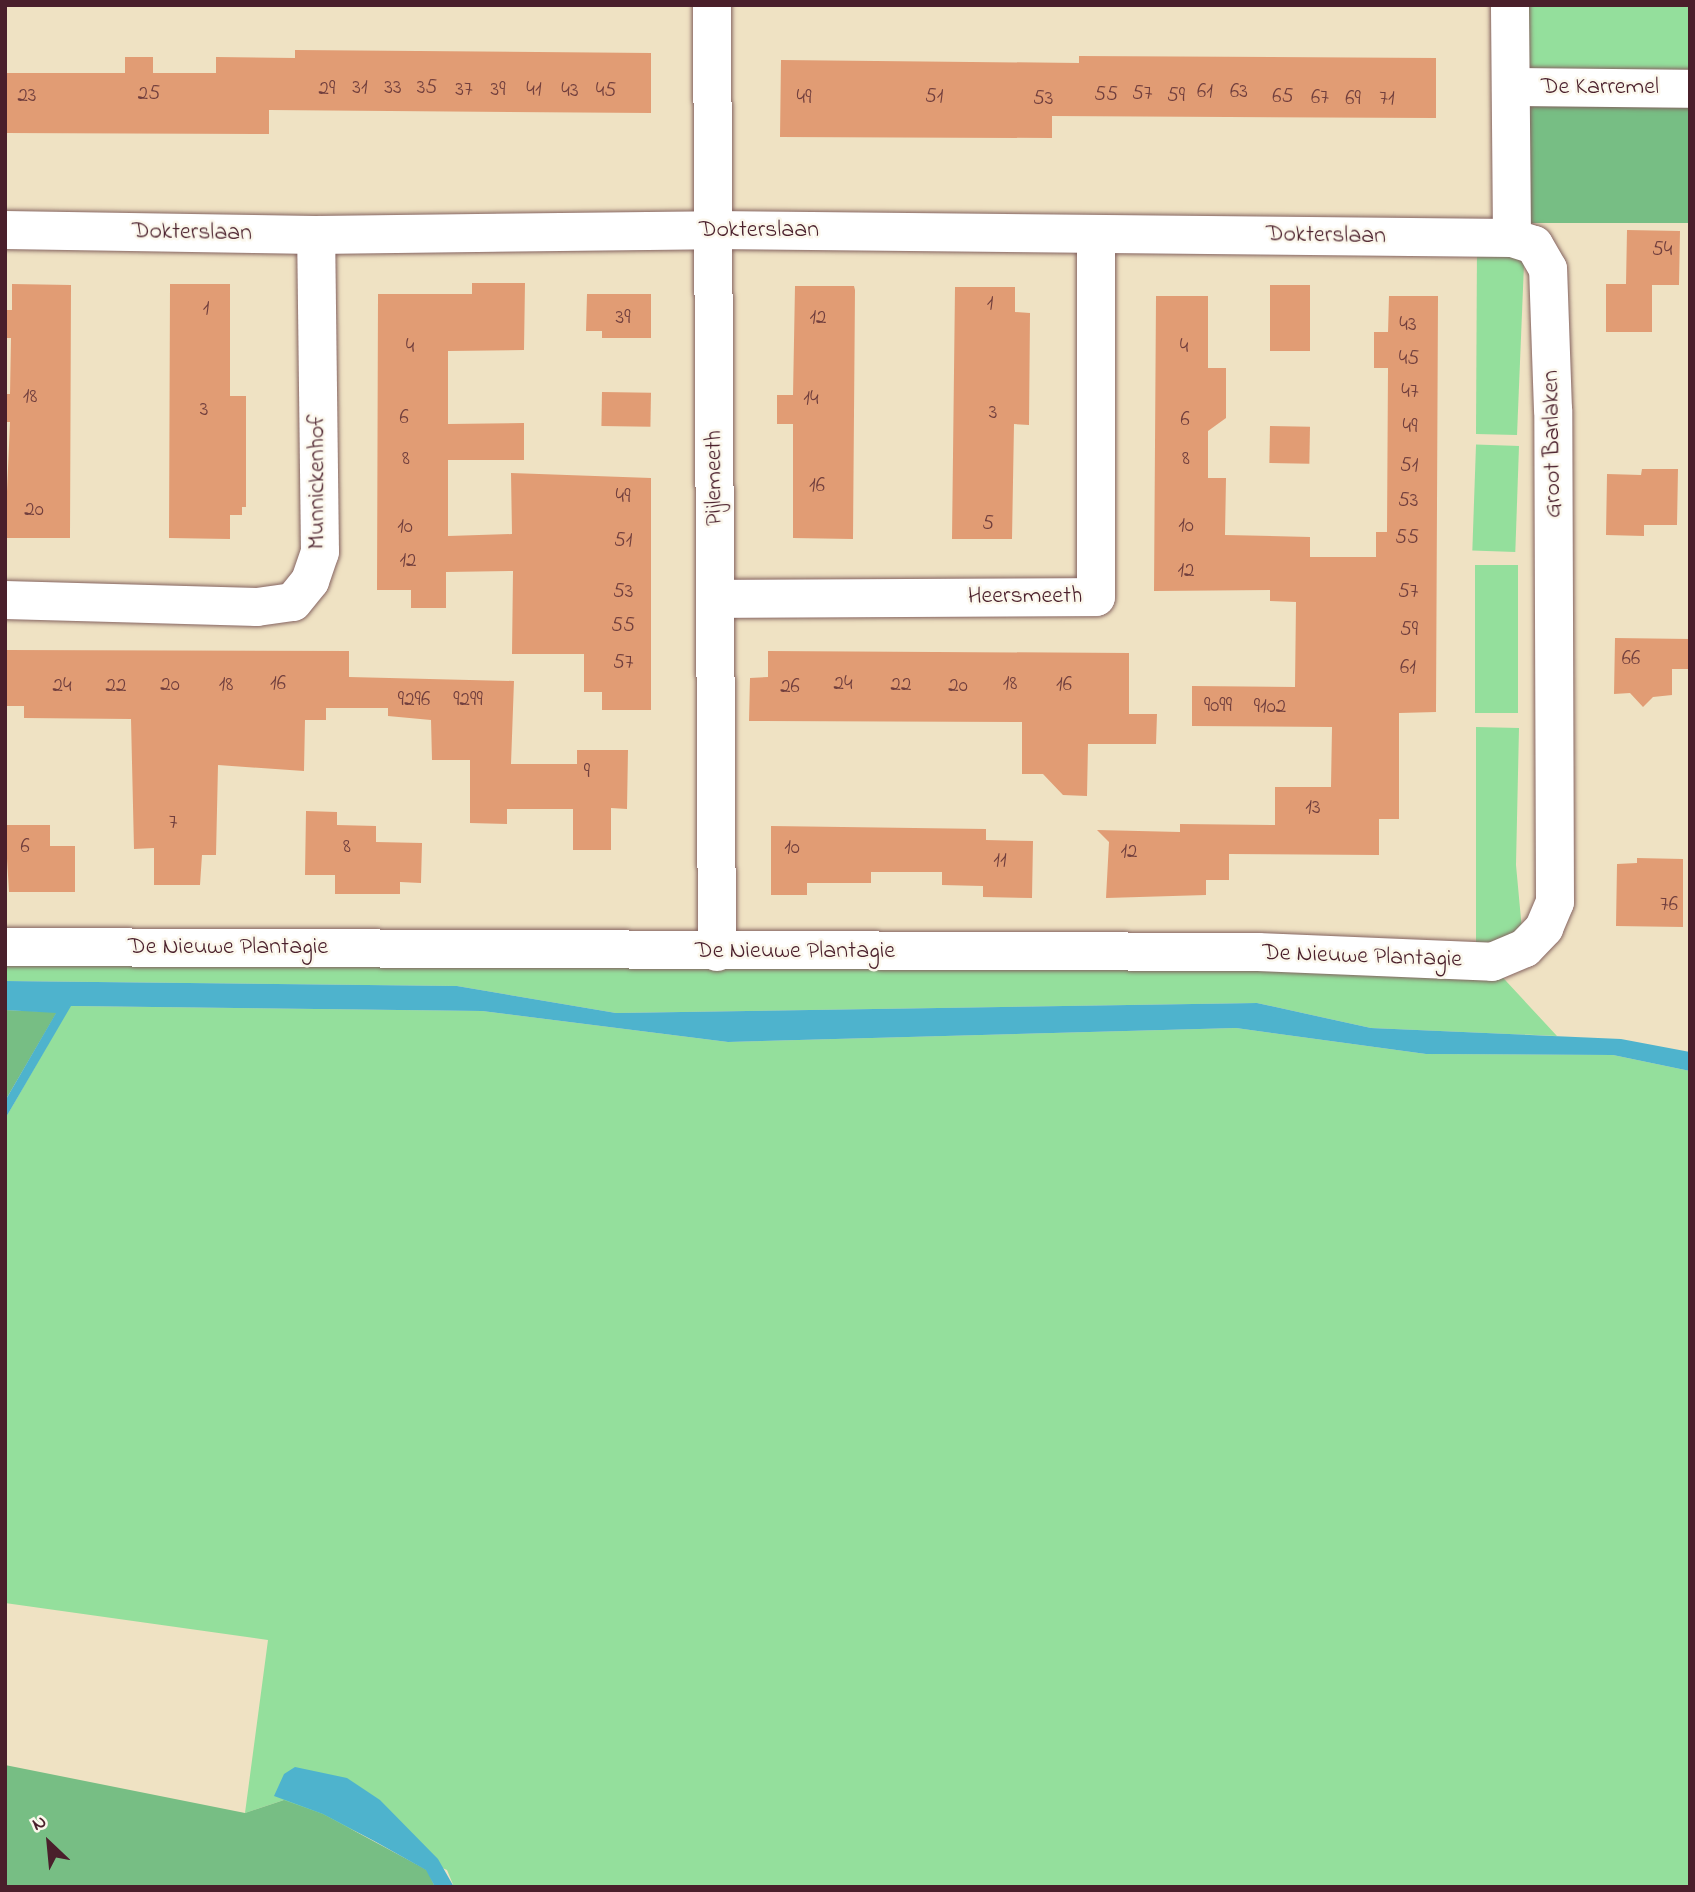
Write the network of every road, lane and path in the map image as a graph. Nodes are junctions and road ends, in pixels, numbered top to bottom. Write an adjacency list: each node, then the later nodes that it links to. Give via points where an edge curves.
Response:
1 (712, 5): 6 (street, Pijlemeeth)
2 (1510, 5): 3 (street)
3 (1511, 87): 4 (street, De Karremel); 9 (street)
4 (1690, 89)
5 (5, 230): 8 (street, Dokterslaan)
6 (713, 230): 7 (street, Dokterslaan); 8 (street, Dokterslaan); 10 (street, Pijlemeeth)
7 (1096, 234): 9 (street, Dokterslaan); 10 (street, Heersmeeth, via 1096,597)
8 (316, 235): 11 (street, Munnickenhof, via 320,552 302,592 293,602 257,607)
9 (1512, 238): 12 (street, Groot Barlaken, via 1534,245 1548,269)
10 (716, 599): 14 (street, Pijlemeeth)
11 (5, 600)
12 (1555, 902): 14 (street, De Nieuwe Plantagie, via 1544,928 1525,948 1492,962 1258,952)
13 (5, 947): 14 (street, De Nieuwe Plantagie)
14 (717, 952)

